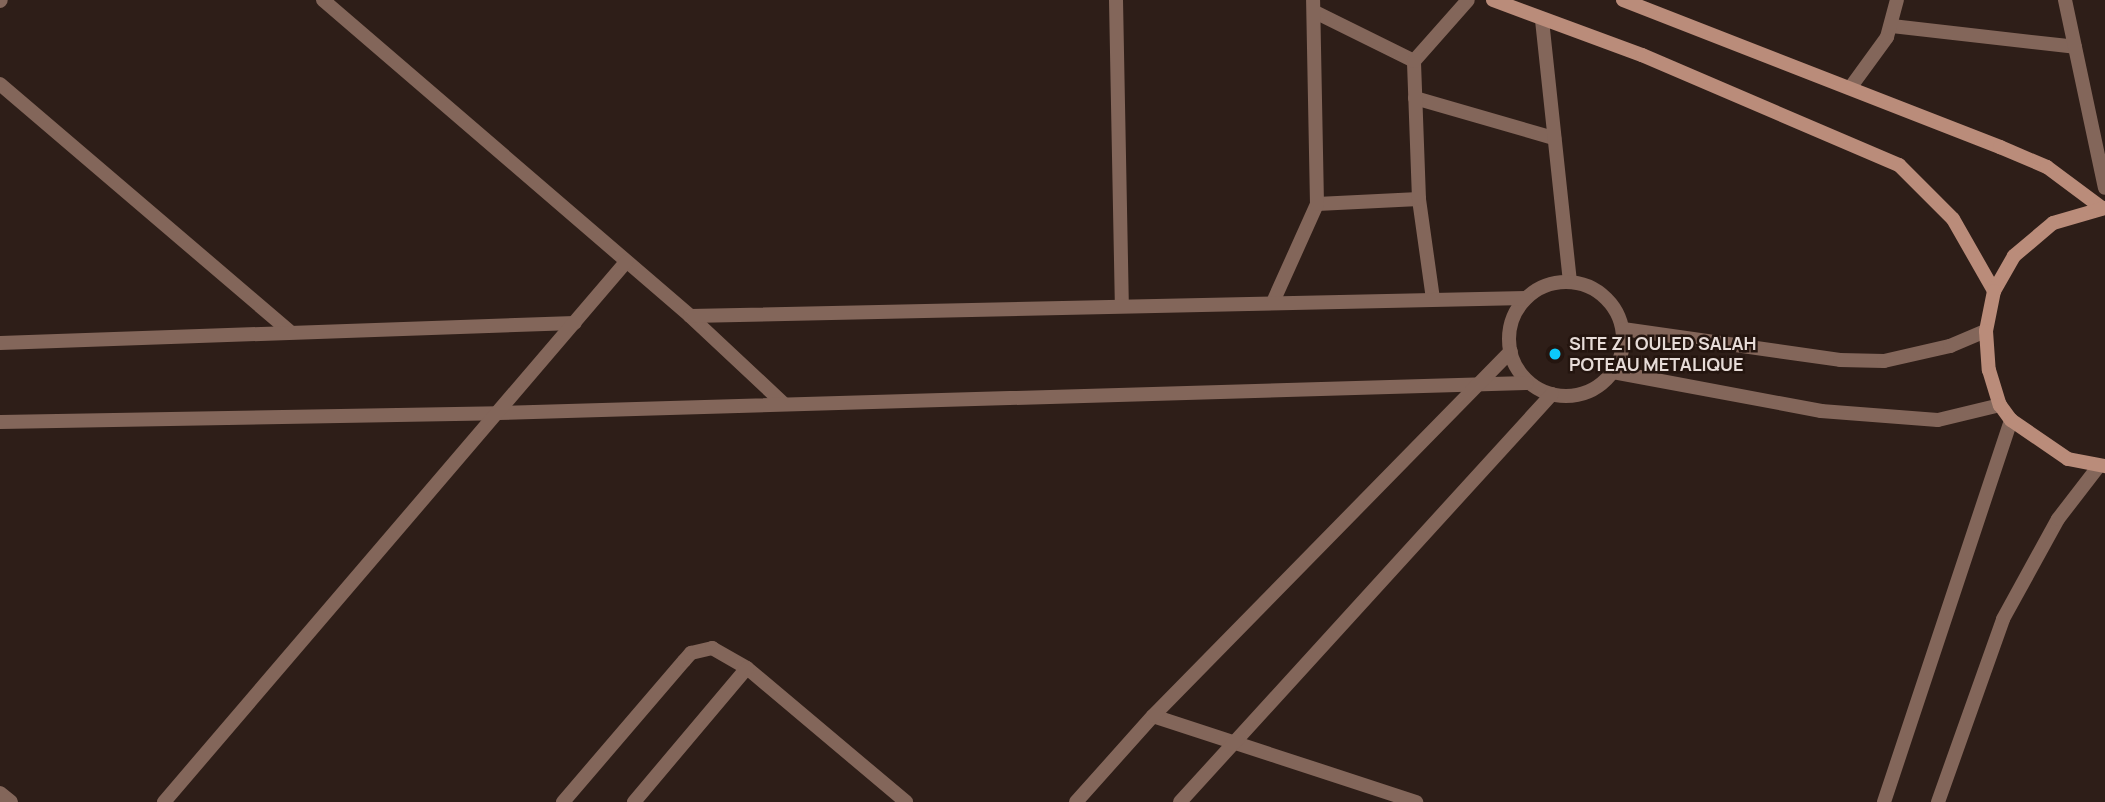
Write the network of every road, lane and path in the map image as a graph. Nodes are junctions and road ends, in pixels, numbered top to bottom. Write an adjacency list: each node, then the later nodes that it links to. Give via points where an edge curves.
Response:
1 (323, 0): 21 (street)
2 (1116, 0): 27 (street)
3 (1468, 0): 12 (street)
4 (1493, 0): 9 (street)
5 (1623, 0): 14 (street)
6 (1897, 0): 10 (street)
7 (2065, 0): 11 (street)
8 (1314, 6): 12 (street); 19 (street)
9 (1542, 20): 16 (street); 23 (street, via 1642,55 1899,165 1953,219)
10 (1892, 26): 11 (street); 14 (street)
11 (2075, 47): 17 (street)
12 (1414, 61): 15 (street)
13 (0, 84): 31 (street)
14 (1850, 88): 20 (street, via 2048,167)
15 (1415, 98): 16 (street); 18 (street)
16 (1554, 138): 22 (street)
17 (2105, 188)
18 (1419, 199): 19 (street); 25 (street)
19 (1317, 204): 26 (street)
20 (2104, 208): 23 (street, via 2053,223 2032,237 2014,256)
21 (626, 261): 28 (street); 29 (street)
22 (1570, 282): 24 (street, via 1546,285); 30 (street, via 1594,289 1613,306)
23 (1994, 290): 32 (street)
24 (1527, 298): 25 (street); 34 (street, via 1510,332)
25 (1433, 299): 26 (street)
26 (1273, 302): 27 (street)
27 (1122, 304): 28 (street)
28 (690, 316): 39 (street)
29 (575, 323): 31 (street); 41 (street)
30 (1623, 329): 32 (street, via 1840,360 1873,360 1950,346); 35 (street, via 1621,359)
31 (289, 331): 33 (street)
32 (1986, 331): 40 (street, via 1989,370)
33 (0, 343)
34 (1511, 351): 36 (street); 37 (street)
35 (1614, 372): 38 (street, via 1597,388 1575,396); 40 (street, via 1821,411 1938,420)
36 (1527, 383): 37 (street); 38 (street)
37 (1479, 386): 39 (street); 46 (street)
38 (1552, 394): 47 (street)
39 (783, 403): 41 (street)
40 (2000, 405): 42 (street)
41 (498, 413): 43 (street); 50 (street)
42 (2011, 421): 44 (street, via 2068,459); 57 (street)
43 (0, 422)
44 (2102, 466): 58 (street, via 2058,519 2003,619)
45 (747, 667): 51 (street, via 712,648 691,653); 52 (street); 53 (street)
46 (1153, 716): 47 (street); 54 (street)
47 (1231, 743): 55 (street); 56 (street)
48 (0, 793): 49 (street)
49 (11, 802)
50 (164, 802)
51 (563, 802)
52 (634, 802)
53 (906, 802)
54 (1076, 802)
55 (1180, 802)
56 (1416, 802)
57 (1884, 802)
58 (1938, 802)

